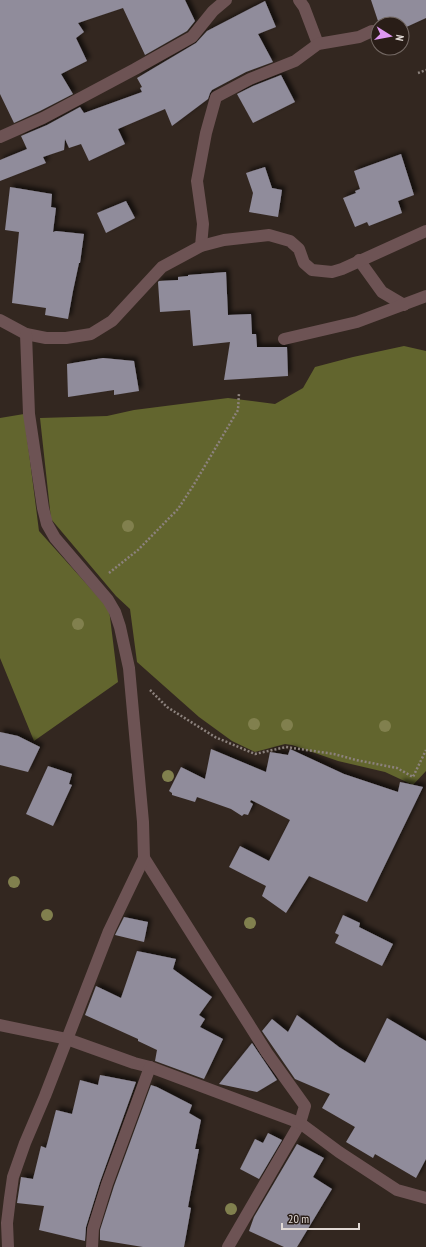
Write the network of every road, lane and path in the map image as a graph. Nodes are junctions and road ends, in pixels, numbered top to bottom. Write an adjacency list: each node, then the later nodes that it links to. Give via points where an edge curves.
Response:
1 (226, 0): 7 (street, via 213,11 192,37 43,118)
2 (299, 0): 4 (street)
3 (370, 32): 4 (street, via 359,37)
4 (318, 44): 9 (street, via 295,61 250,79 216,97 197,182 203,224)
5 (426, 70): 6 (path)
6 (418, 73)
7 (0, 137)
8 (426, 231): 10 (street)
9 (200, 246): 10 (street, via 224,240 269,235 290,241 299,249 304,263 312,270 332,272); 14 (street, via 162,267 112,321 91,334 66,338)
10 (360, 260): 12 (street, via 382,292)
11 (426, 296): 12 (street)
12 (404, 305): 15 (street, via 356,322)
13 (0, 320): 14 (street)
14 (26, 334): 17 (street, via 29,414 47,524 55,538)
15 (284, 339)
16 (239, 393): 17 (path, via 238,410 178,509 138,550)
17 (94, 585): 18 (street, via 115,612)
18 (129, 668): 19 (path, via 167,707 215,737 255,754 286,746 397,768 414,777); 20 (street, via 144,822)
19 (426, 750)
20 (144, 858): 22 (street, via 109,931); 24 (street, via 263,1046 306,1106)
21 (0, 1025): 22 (street)
22 (67, 1039): 23 (street); 26 (street, via 14,1177 7,1223)
23 (150, 1067): 24 (street); 27 (street, via 107,1184 93,1229)
24 (300, 1123): 25 (street, via 397,1190); 28 (street)
25 (426, 1198)
26 (8, 1247)
27 (92, 1247)
28 (228, 1247)

